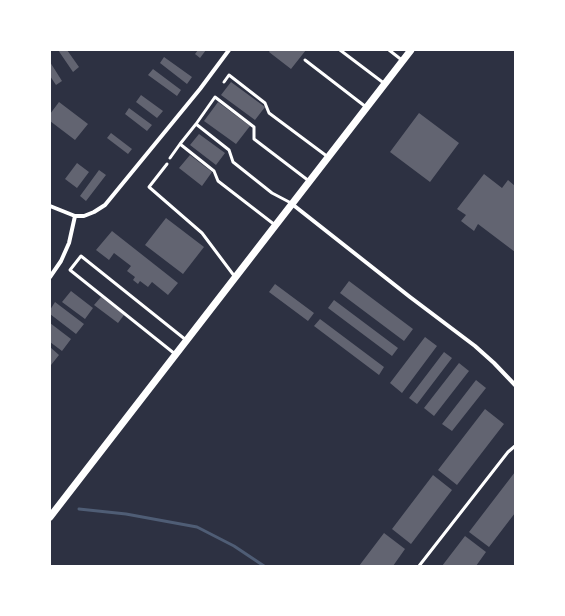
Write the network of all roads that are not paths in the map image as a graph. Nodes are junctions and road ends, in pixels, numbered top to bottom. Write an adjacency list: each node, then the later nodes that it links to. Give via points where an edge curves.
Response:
1 (229, 50): 18 (street, via 105,205 84,216)
2 (340, 50): 8 (lane)
3 (389, 50): 6 (lane)
4 (411, 50): 6 (street)
5 (305, 60): 9 (lane)
6 (403, 61): 8 (street)
7 (224, 82): 12 (lane, via 229,75 265,103 269,113)
8 (385, 84): 9 (street)
9 (366, 107): 12 (street)
10 (196, 124): 11 (lane); 15 (lane, via 215,97 254,127 254,139); 16 (lane, via 229,150 233,162 272,193)
11 (180, 144): 13 (lane); 19 (lane, via 214,171 218,181)
12 (328, 157): 15 (street)
13 (170, 158)
14 (167, 164): 21 (lane, via 149,187 202,232)
15 (309, 182): 16 (street)
16 (292, 203): 19 (street); 24 (street, via 475,346)
17 (50, 206): 18 (street)
18 (75, 216): 20 (street, via 66,249)
19 (275, 225): 21 (street)
20 (50, 277)
21 (235, 277): 22 (street)
22 (186, 340): 23 (street); 23 (lane, via 81,256 70,270)
23 (175, 354): 26 (street)
24 (515, 385)
25 (515, 446): 27 (lane)
26 (50, 517)
27 (419, 566)

